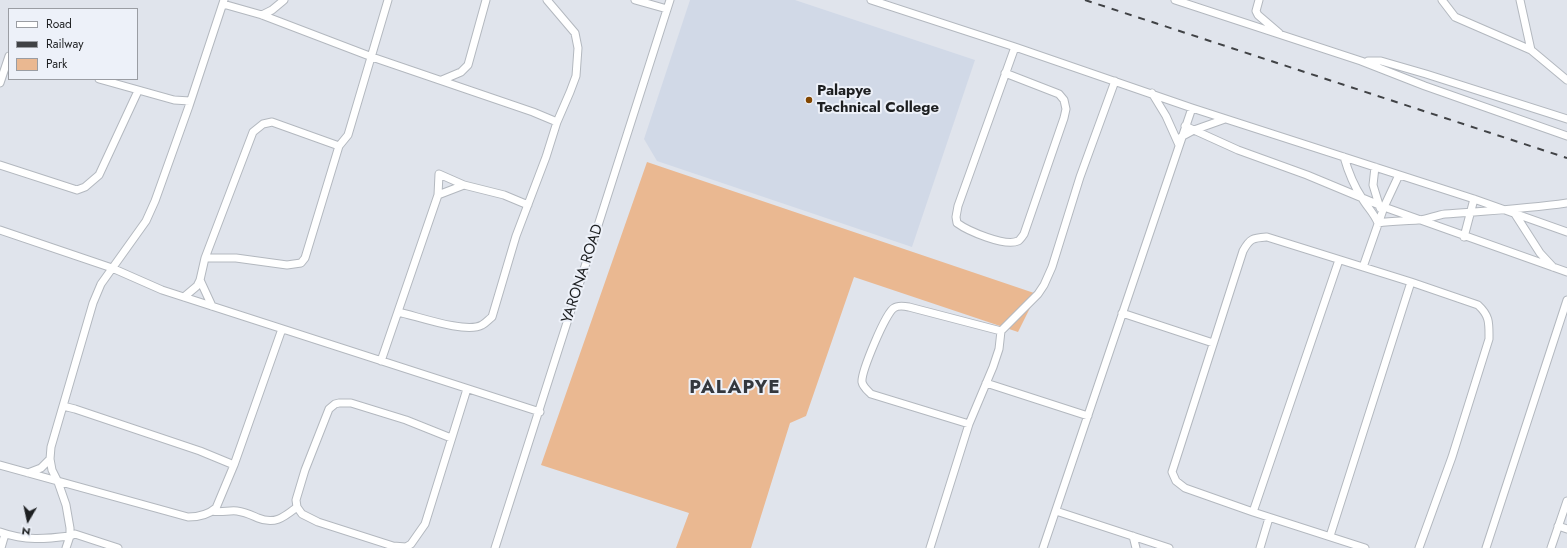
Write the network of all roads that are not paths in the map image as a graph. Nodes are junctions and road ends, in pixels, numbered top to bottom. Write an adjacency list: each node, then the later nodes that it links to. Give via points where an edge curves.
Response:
1 (284, 0): 14 (street)
2 (388, 0): 18 (street)
3 (486, 0): 25 (street, via 468,65 461,72)
4 (547, 0): 35 (street, via 575,33 578,48 576,76)
5 (636, 0): 13 (street)
6 (670, 0): 13 (street, YARONA ROAD)
7 (870, 0): 16 (street)
8 (1175, 0): 15 (street)
9 (1259, 0): 15 (street, via 1256,12)
10 (1442, 0): 17 (street, via 1461,21)
11 (1520, 0): 17 (street)
12 (224, 2): 14 (street); 31 (street)
13 (667, 9): 80 (street, YARONA ROAD)
14 (262, 15): 18 (street)
15 (1283, 35): 20 (street)
16 (1015, 47): 22 (street); 27 (street)
17 (1531, 50): 26 (street)
18 (372, 57): 25 (street); 40 (street, via 348,135)
19 (8, 59): 28 (street)
20 (1361, 60): 21 (street, via 1381,61); 23 (street)
21 (1412, 70): 23 (street); 34 (street)
22 (1005, 74): 22 (street, via 956,217 957,223 971,231 1012,243 1019,241 1024,234 1059,137 1066,110 1064,100 1059,94)
23 (1402, 77): 38 (street)
24 (102, 80): 29 (street)
25 (442, 80): 35 (street)
26 (1567, 80)
27 (1115, 81): 30 (street); 74 (street, via 1044,285)
28 (0, 84)
29 (138, 91): 31 (street, via 174,100); 42 (street, via 99,175 85,187 77,190)
30 (1152, 93): 32 (street); 39 (street)
31 (190, 101): 63 (street, via 146,221)
32 (1192, 108): 33 (street); 36 (street)
33 (1225, 119): 37 (street); 41 (street)
34 (1567, 119)
35 (557, 122): 50 (street)
36 (1185, 126): 37 (street); 39 (street)
37 (1194, 130): 39 (street); 47 (street)
38 (1567, 136)
39 (1180, 141): 72 (street)
40 (339, 146): 60 (street, via 305,258 301,263 287,265 236,258); 60 (street, via 272,122 263,124 253,132)
41 (1344, 157): 43 (street); 47 (street)
42 (0, 165)
43 (1375, 167): 44 (street); 51 (street, via 1373,185)
44 (1399, 175): 48 (street); 51 (street)
45 (464, 185): 46 (street); 46 (street, via 439,174); 50 (street, via 504,195)
46 (438, 195): 71 (street)
47 (1362, 199): 51 (street); 56 (street)
48 (1474, 199): 52 (street); 53 (street)
49 (1567, 203): 52 (street)
50 (528, 205): 71 (street, via 492,317 482,326 455,327)
51 (1382, 208): 55 (street); 56 (street)
52 (1504, 210): 53 (street); 54 (street)
53 (1470, 213): 55 (street, via 1443,214); 59 (street)
54 (1515, 214): 58 (street); 64 (street, via 1540,253)
55 (1420, 220): 56 (street); 59 (street)
56 (1378, 223): 62 (street)
57 (0, 230): 63 (street)
58 (1567, 232)
59 (1464, 237): 64 (street)
60 (205, 258): 66 (street)
61 (1339, 260): 62 (street); 75 (street, via 1267,237 1253,238 1243,251); 93 (street)
62 (1363, 267): 67 (street)
63 (112, 268): 68 (street); 79 (street, via 101,284 93,303)
64 (1554, 268): 65 (street)
65 (1567, 272)
66 (200, 280): 68 (street); 70 (street)
67 (1411, 282): 100 (street); 113 (street, via 1478,305 1485,312 1489,322 1489,339 1452,457)
68 (184, 297): 70 (street)
69 (1567, 300): 114 (street)
70 (212, 306): 73 (street)
71 (398, 312): 76 (street)
72 (1122, 313): 75 (street); 81 (street)
73 (282, 329): 76 (street); 86 (street)
74 (1001, 331): 77 (street, via 995,361); 82 (street, via 909,307 896,306 889,311 872,351 862,382 871,394)
75 (1213, 343): 93 (street, via 1172,472 1176,481 1185,488)
76 (381, 361): 78 (street)
77 (986, 383): 81 (street); 82 (street)
78 (468, 389): 80 (street); 83 (street)
79 (63, 406): 84 (street); 86 (street, via 200,451)
80 (540, 412): 105 (street, YARONA ROAD)
81 (1088, 416): 92 (street)
82 (970, 424): 106 (street)
83 (452, 438): 90 (street, via 351,403 335,404 329,409 305,470 296,500); 90 (street, via 425,524 415,540 406,547 393,546 318,522 302,514)
84 (50, 459): 87 (street, via 41,468); 88 (street)
85 (0, 465): 87 (street)
86 (234, 465): 91 (street, via 216,508)
87 (28, 473): 88 (street)
88 (58, 482): 91 (street, via 188,518); 98 (street, via 66,506)
89 (1567, 501): 95 (street)
90 (297, 507): 91 (street, via 287,516 268,521 249,513)
91 (212, 511)
92 (1056, 511): 99 (street); 107 (street)
93 (1253, 512): 94 (street)
94 (1269, 518): 100 (street); 111 (street)
95 (1558, 526): 96 (street); 115 (street)
96 (1567, 529)
97 (2, 533): 98 (street, via 37,540); 102 (street)
98 (70, 536): 103 (street); 104 (street, via 75,534)
99 (1133, 536): 101 (street); 108 (street)
100 (1330, 536): 112 (street)
101 (1151, 542): 109 (street); 110 (street)
102 (1, 548)
103 (66, 548)
104 (118, 548)
105 (495, 548)
106 (930, 548)
107 (1043, 548)
108 (1136, 548)
109 (1144, 548)
110 (1169, 548)
111 (1260, 548)
112 (1365, 548)
113 (1419, 548)
114 (1486, 548)
115 (1551, 548)

